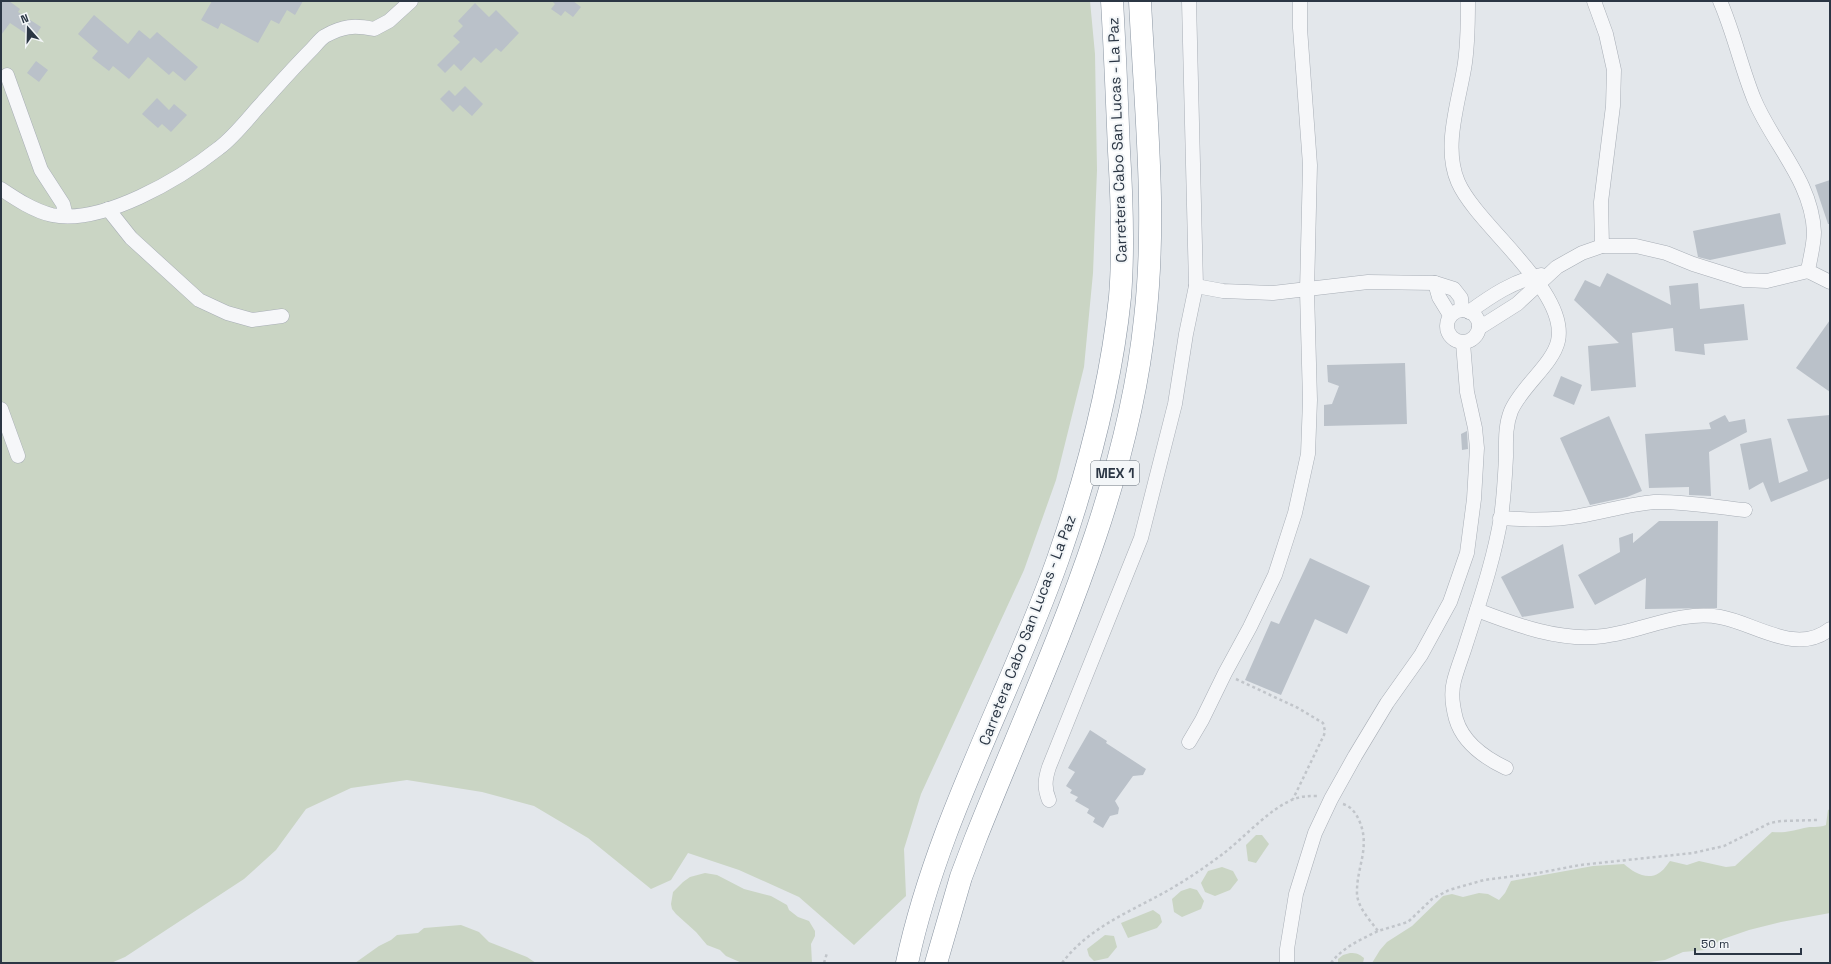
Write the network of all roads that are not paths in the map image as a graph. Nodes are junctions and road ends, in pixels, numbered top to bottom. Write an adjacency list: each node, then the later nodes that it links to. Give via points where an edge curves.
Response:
1 (411, 1): 11 (street, via 389,22 374,29 357,25 342,28 324,37 220,148 175,179)
2 (1112, 1): 32 (highway, Carretera Cabo San Lucas - La Paz / MEX 1, via 1122,204 1121,268 1115,332 1099,418 1082,483 1057,561 952,820)
3 (1140, 1): 35 (highway, Carretera Cabo San Lucas - La Paz / MEX 1, via 1150,242 1145,322 1129,413 1108,495 1085,567 975,840)
4 (1189, 1): 17 (street)
5 (1300, 1): 18 (street, via 1310,165)
6 (1468, 1): 15 (street, via 1465,66 1452,124 1453,162 1458,181 1476,211)
7 (1594, 1): 13 (street, via 1606,34 1614,70 1614,106 1602,202)
8 (1720, 1): 14 (street, via 1755,100 1772,134 1793,166 1808,201 1814,231)
9 (7, 75): 12 (street, via 41,170 63,204)
10 (1, 189): 12 (street, via 51,215)
11 (108, 209): 12 (street, via 77,217); 20 (street, via 131,238 199,300 227,313 252,320)
12 (66, 216)
13 (1602, 246): 14 (street, via 1636,246 1666,252 1693,264 1744,280 1767,281); 15 (street, via 1582,253)
14 (1808, 271): 16 (street)
15 (1536, 280): 19 (street, via 1515,283); 21 (street, via 1517,304); 26 (street, via 1551,305 1560,334 1548,360 1518,398 1507,423)
16 (1830, 282)
17 (1196, 286): 18 (street, via 1237,292); 31 (street, via 1175,404 1141,538 1049,766 1045,781 1045,791)
18 (1307, 291): 19 (street, via 1368,282 1435,283 1454,288 1461,298); 29 (street, via 1310,400 1306,461 1295,513 1275,575)
19 (1460, 312): 21 (street, via 1477,322); 22 (street, via 1448,320 1450,332 1457,341)
20 (282, 316)
21 (1479, 328): 22 (street, via 1473,338)
22 (1463, 343): 36 (street, via 1467,392 1477,448 1467,553 1450,602 1421,655 1387,703 1331,799 1315,833 1296,894)
23 (1, 409): 24 (street)
24 (18, 456)
25 (1745, 510): 26 (street, via 1654,502 1550,520)
26 (1500, 518): 27 (street)
27 (1477, 610): 28 (street, via 1510,623 1574,637 1604,636 1676,618 1698,616 1743,622 1772,635 1793,639 1814,638); 30 (street, via 1453,682 1456,720 1473,747 1489,760)
28 (1830, 629)
29 (1189, 742)
30 (1506, 768)
31 (1049, 800)
32 (920, 914): 33 (highway); 34 (highway, Carretera Cabo San Lucas - La Paz / MEX 1)
33 (895, 963)
34 (907, 963)
35 (936, 963)
36 (1287, 963)

